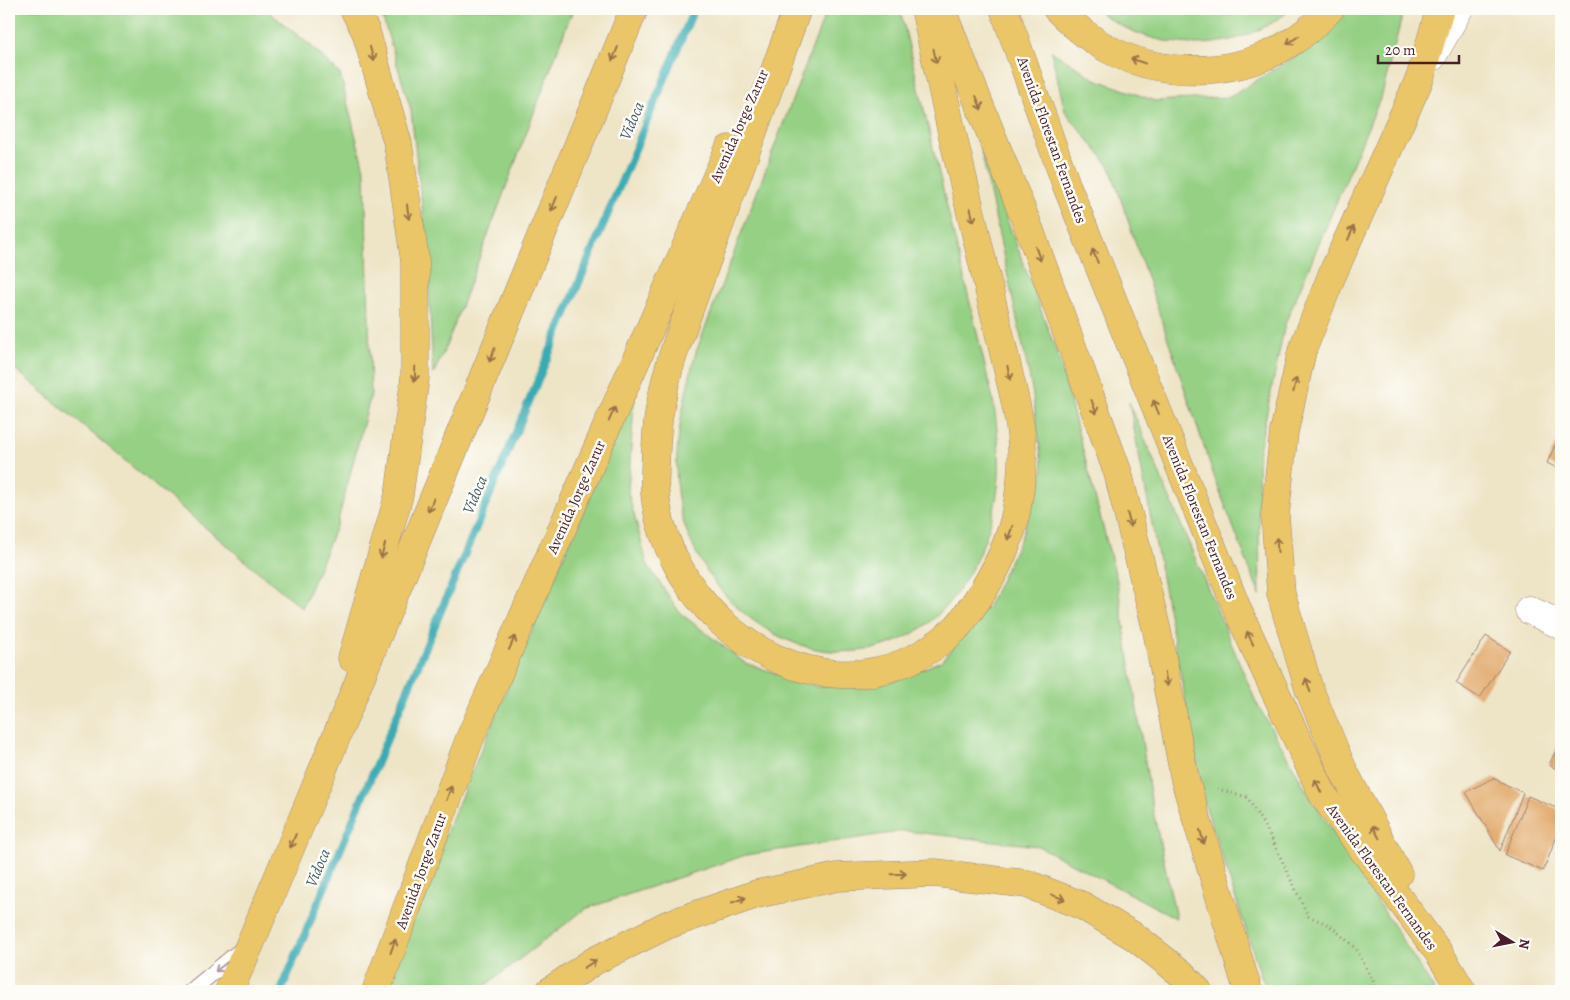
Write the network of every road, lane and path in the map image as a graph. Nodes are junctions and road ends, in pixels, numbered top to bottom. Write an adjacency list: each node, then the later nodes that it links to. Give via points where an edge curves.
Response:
1 (354, 9): 16 (highway, one-way to 16, via 366,32 398,144 415,261 415,378 399,495)
2 (634, 9): 16 (highway, one-way to 16)
3 (790, 9): 21 (highway, Avenida Jorge Zarur, one-way to 3, via 470,738)
4 (797, 9): 5 (highway, one-way to 4, via 1014,396 1021,437 1021,479 1014,520 1001,559 981,596 956,629 936,646 898,665 838,675 787,664 758,650 708,610 688,584 673,555 655,493 656,443 662,394 676,346)
5 (925, 9)
6 (941, 9): 15 (highway, one-way to 15, via 1030,231 1118,473 1156,631)
7 (1004, 9): 18 (highway, Avenida Florestan Fernandes, one-way to 7, via 1323,795 1238,611 1066,184)
8 (1057, 9): 9 (highway, one-way to 8, via 1289,44 1261,58 1202,70 1142,63 1114,52 1088,36)
9 (1330, 9)
10 (1440, 9): 12 (highway)
11 (1459, 9): 12 (street)
12 (1420, 78): 18 (highway, one-way to 12, via 1343,770 1309,689 1281,594 1275,515 1284,432 1302,351 1332,275)
13 (1529, 610): 14 (street)
14 (1561, 625)
15 (1186, 780): 24 (highway, one-way to 24); 25 (path, via 1247,797 1271,837 1308,916 1329,925 1356,948)
16 (312, 796): 17 (highway, one-way to 17)
17 (251, 942): 19 (lane, one-way to 19); 20 (highway)
18 (1439, 953): 26 (highway, Avenida Florestan Fernandes)
19 (190, 991)
20 (229, 991)
21 (376, 991)
22 (550, 991): 23 (highway, one-way to 23, via 594,961 667,925 757,894 837,876 935,873 1027,884 1083,906 1135,937)
23 (1198, 991)
24 (1248, 991)
25 (1378, 991)
26 (1462, 991)

